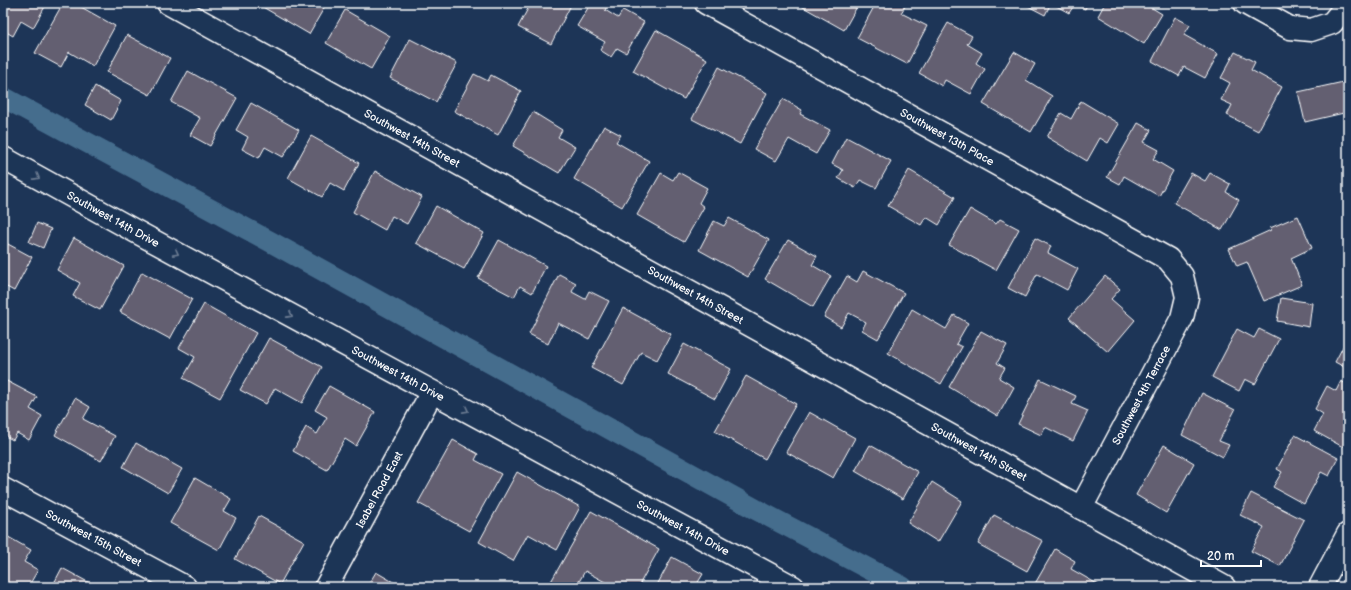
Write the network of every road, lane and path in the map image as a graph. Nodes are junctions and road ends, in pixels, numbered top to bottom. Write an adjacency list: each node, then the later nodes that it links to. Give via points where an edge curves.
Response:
1 (168, 3): 9 (street, Southwest 14th Street)
2 (706, 3): 6 (street, Southwest 13th Place, via 1168,259)
3 (1245, 3): 4 (street, via 1290,28 1311,30 1332,22)
4 (1348, 3)
5 (3, 158): 7 (street, Southwest 14th Drive, one-way to 7)
6 (1183, 278): 9 (street, Southwest 9th Terrace, via 1187,297 1182,318)
7 (432, 392): 12 (street, Isabel Road East); 13 (street, Southwest 14th Drive, one-way to 13)
8 (3, 489): 11 (street, Southwest 15th Street)
9 (1081, 508): 14 (street, Southwest 14th Street)
10 (1348, 534): 15 (street)
11 (185, 587)
12 (326, 587)
13 (793, 587)
14 (1224, 587)
15 (1320, 587)

